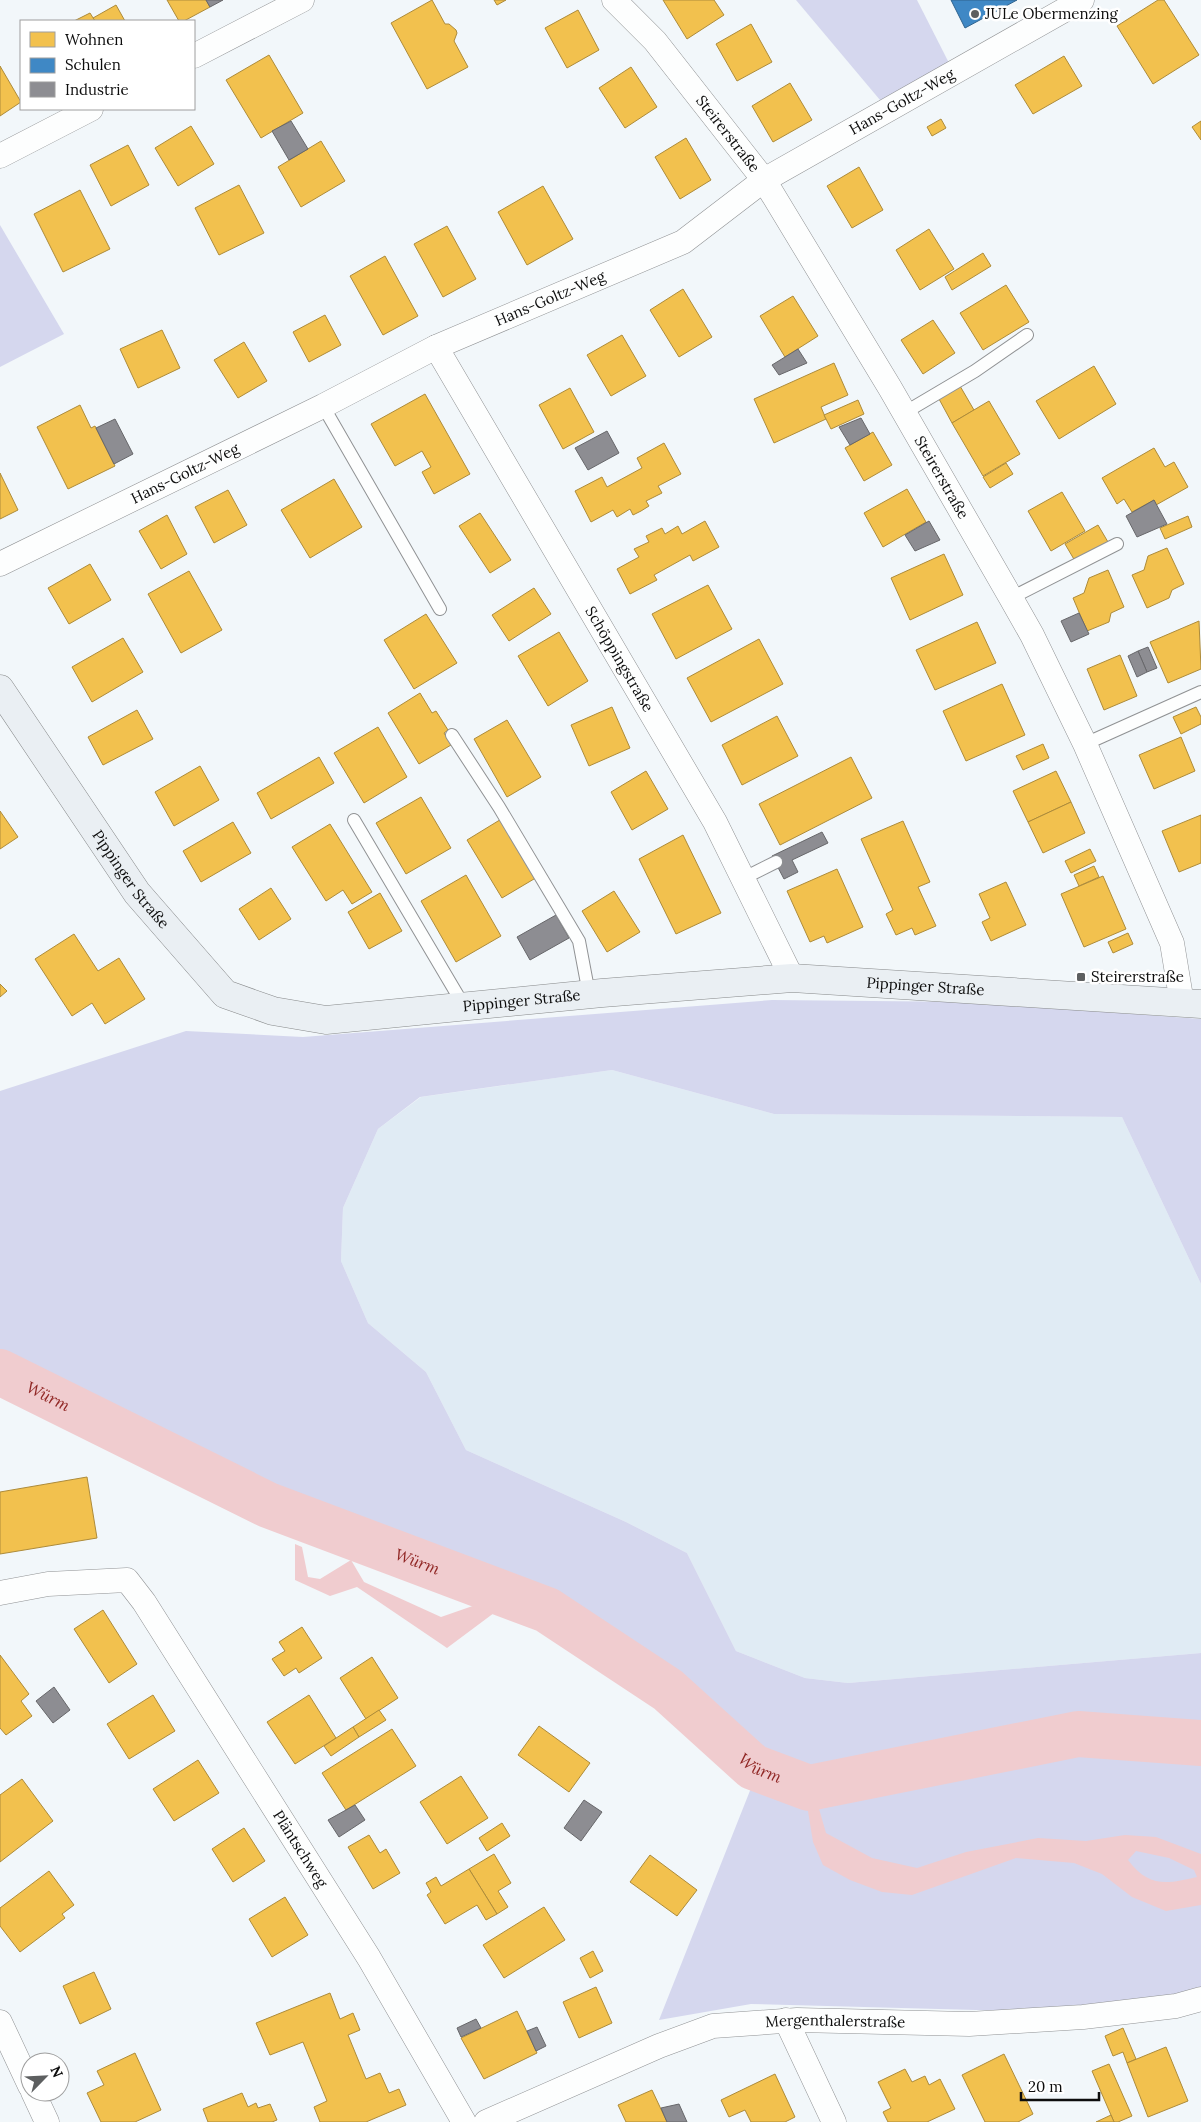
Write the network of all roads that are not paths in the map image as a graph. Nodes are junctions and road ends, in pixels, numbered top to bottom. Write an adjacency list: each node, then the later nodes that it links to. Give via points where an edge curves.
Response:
1 (302, 0): 4 (street)
2 (614, 0): 7 (street, Steirerstraße, via 655,41)
3 (1082, 0): 7 (street, Hans-Goltz-Weg)
4 (195, 55)
5 (90, 110): 6 (street)
6 (0, 156)
7 (764, 180): 9 (street, Hans-Goltz-Weg, via 684,242); 11 (street, Steirerstraße)
8 (1027, 335): 11 (lane, via 975,371)
9 (436, 347): 10 (street, Hans-Goltz-Weg); 22 (street, Schöppingstraße, via 715,822)
10 (323, 406): 13 (street, Hans-Goltz-Weg); 15 (lane)
11 (904, 413): 14 (street, Steirerstraße)
12 (1117, 544): 14 (lane)
13 (0, 564)
14 (1011, 598): 19 (street, Steirerstraße)
15 (440, 609)
16 (0, 689): 26 (main road, Pippinger Straße, via 137,893 225,994 273,1011 326,1020)
17 (1201, 692): 19 (lane)
18 (452, 735): 24 (lane, via 579,942)
19 (1085, 744): 25 (street, Steirerstraße, via 1172,943)
20 (354, 820): 26 (lane)
21 (776, 862): 22 (lane)
22 (742, 879): 23 (street, Schöppingstraße)
23 (792, 978): 24 (main road, Pippinger Straße); 25 (main road, Pippinger Straße)
24 (589, 994): 26 (main road, Pippinger Straße)
25 (1191, 1004)
26 (464, 1006)
27 (0, 1593): 34 (street, Pläntschweg, via 48,1584 127,1580 364,1949)
28 (1201, 1999): 29 (street, Mergenthalerstraße, via 1176,2006 1083,2017 970,2024)
29 (786, 2020): 35 (street, Mergenthalerstraße, via 713,2026 659,2046); 36 (street)
30 (0, 2022): 31 (street)
31 (20, 2065)
32 (38, 2102): 33 (street)
33 (47, 2122)
34 (464, 2122)
35 (486, 2122)
36 (834, 2122)

